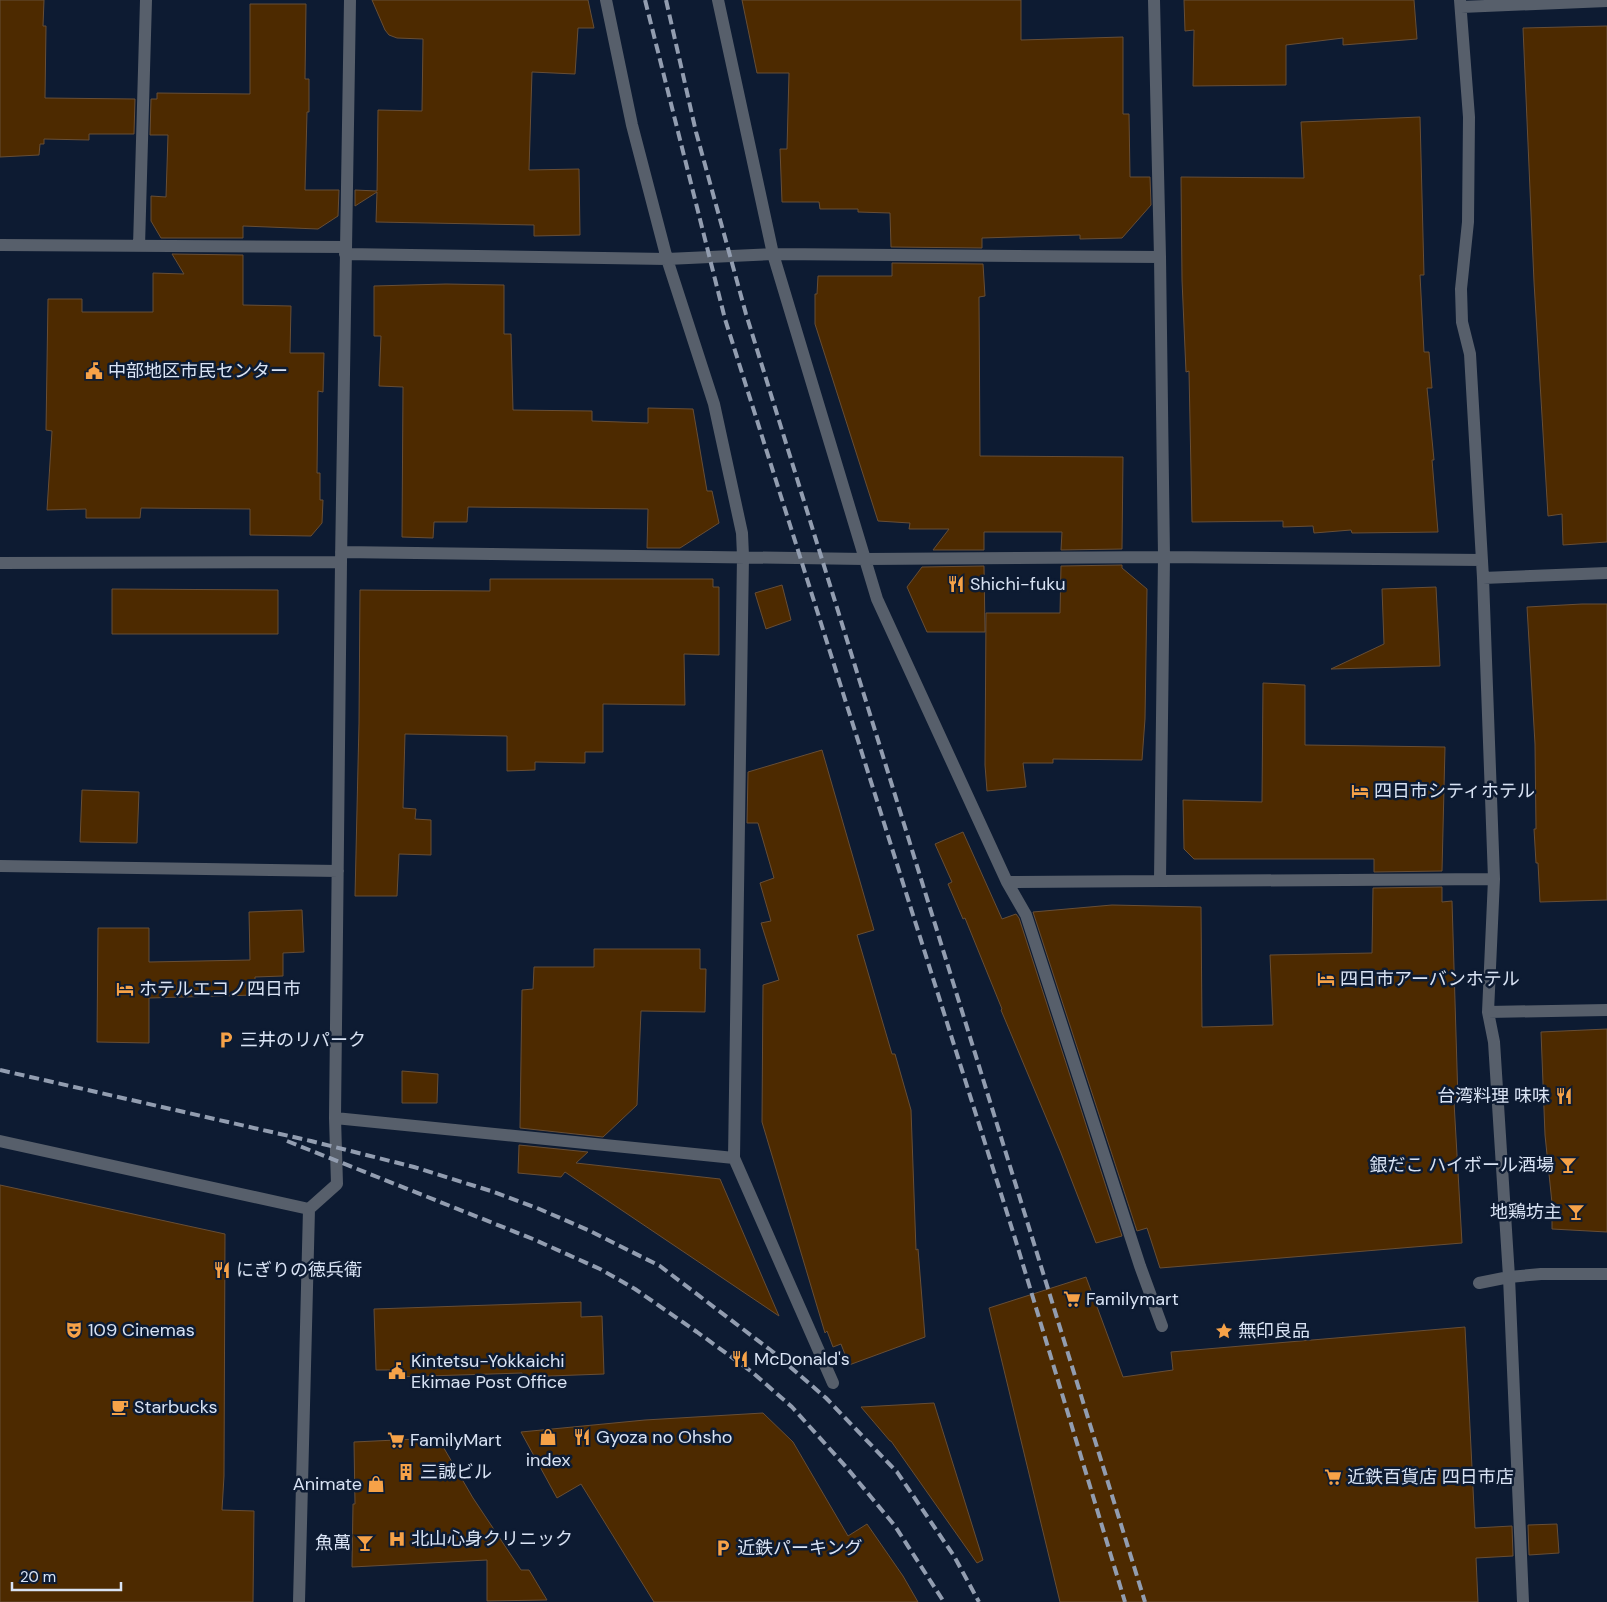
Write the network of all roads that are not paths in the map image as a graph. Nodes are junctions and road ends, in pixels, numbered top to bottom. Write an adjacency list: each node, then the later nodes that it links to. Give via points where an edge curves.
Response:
1 (146, 0): 9 (street)
2 (350, 0): 10 (street)
3 (606, 0): 13 (street, via 632,125)
4 (718, 0): 11 (street)
5 (1154, 0): 12 (street)
6 (1607, 2): 7 (street)
7 (1461, 4): 18 (street, via 1469,117 1468,222 1460,289 1462,322 1470,354)
8 (0, 245): 9 (street)
9 (139, 246): 10 (street)
10 (345, 251): 13 (street); 16 (street)
11 (773, 254): 12 (street); 13 (street); 17 (street)
12 (1160, 257): 15 (street)
13 (667, 260): 14 (street, via 714,404 742,533)
14 (743, 556): 16 (street); 17 (street); 31 (street)
15 (1164, 556): 17 (street); 18 (street); 24 (street)
16 (341, 557): 19 (street); 23 (street)
17 (865, 559): 26 (street, via 877,599)
18 (1482, 560): 21 (street)
19 (0, 563)
20 (1607, 573): 21 (street)
21 (1483, 578): 25 (street)
22 (0, 866): 23 (street)
23 (338, 871): 29 (street)
24 (1160, 880): 25 (street); 26 (street)
25 (1494, 880): 28 (street)
26 (1008, 882): 36 (street, via 1026,915)
27 (1607, 1010): 28 (street)
28 (1488, 1012): 34 (street, via 1494,1042)
29 (335, 1118): 31 (street); 32 (street, via 337,1184)
30 (0, 1141): 32 (street)
31 (734, 1158): 37 (street)
32 (309, 1209): 38 (street)
33 (1607, 1274): 34 (street)
34 (1509, 1277): 35 (street); 39 (street)
35 (1480, 1283)
36 (1162, 1326)
37 (833, 1383)
38 (299, 1602)
39 (1523, 1602)

